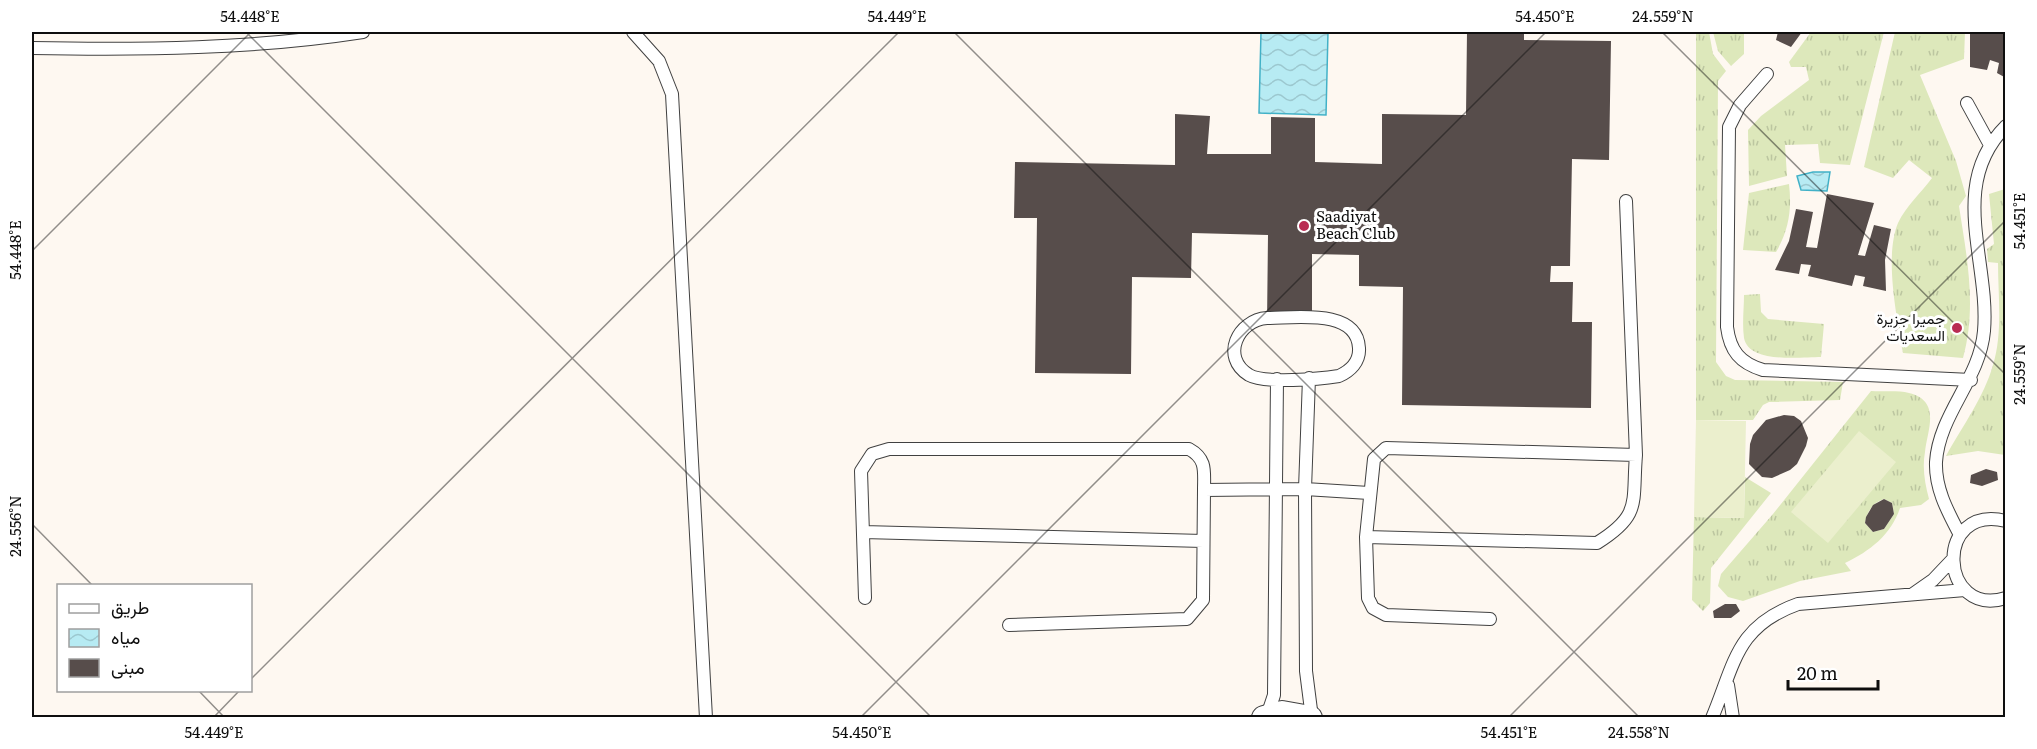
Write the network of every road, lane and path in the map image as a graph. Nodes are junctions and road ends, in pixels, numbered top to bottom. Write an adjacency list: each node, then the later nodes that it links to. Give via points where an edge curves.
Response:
1 (363, 32): 3 (lane, via 193,49)
2 (633, 32): 30 (lane, via 660,61 672,94)
3 (32, 48)
4 (1767, 74): 11 (lane, via 1740,105 1729,127 1727,327 1736,356 1748,366 1763,370)
5 (1967, 103): 7 (lane)
6 (2006, 126): 7 (lane)
7 (1990, 145): 11 (lane, via 1973,196 1985,308 1984,333)
8 (1626, 201): 12 (lane)
9 (1309, 378): 10 (lane); 10 (lane, via 1339,376 1352,367 1359,344 1346,324 1330,319 1267,318 1250,322 1235,343 1238,361 1249,375); 14 (lane)
10 (1277, 379): 13 (lane)
11 (1971, 380): 19 (lane, via 1942,435 1936,464 1940,492)
12 (1636, 455): 16 (lane, via 1386,448 1374,459); 20 (lane, via 1632,514 1597,543)
13 (1276, 489): 14 (lane); 15 (lane); 31 (lane, via 1274,695)
14 (1305, 489): 16 (lane); 32 (lane, via 1306,671)
15 (1204, 490): 18 (lane, via 1204,462 1200,454 1189,448 889,449 872,454 861,471); 21 (lane)
16 (1369, 493): 20 (lane)
17 (2006, 521): 19 (lane, via 1980,521)
18 (863, 532): 21 (lane); 25 (lane)
19 (1960, 535): 22 (lane)
20 (1366, 537): 27 (lane, via 1368,598 1373,608 1386,615)
21 (1203, 541): 28 (lane, via 1203,600 1187,619)
22 (1952, 560): 23 (lane); 24 (lane, via 1933,580)
23 (1965, 590): 24 (lane); 26 (lane, via 1987,600)
24 (1909, 596): 29 (lane, via 1798,604 1779,611 1746,638)
25 (866, 598)
26 (2006, 598)
27 (1490, 619)
28 (1009, 625)
29 (1727, 675): 33 (lane); 34 (lane)
30 (706, 717)
31 (1265, 717): 32 (street, via 1282,713)
32 (1311, 717)
33 (1712, 717)
34 (1733, 717)

